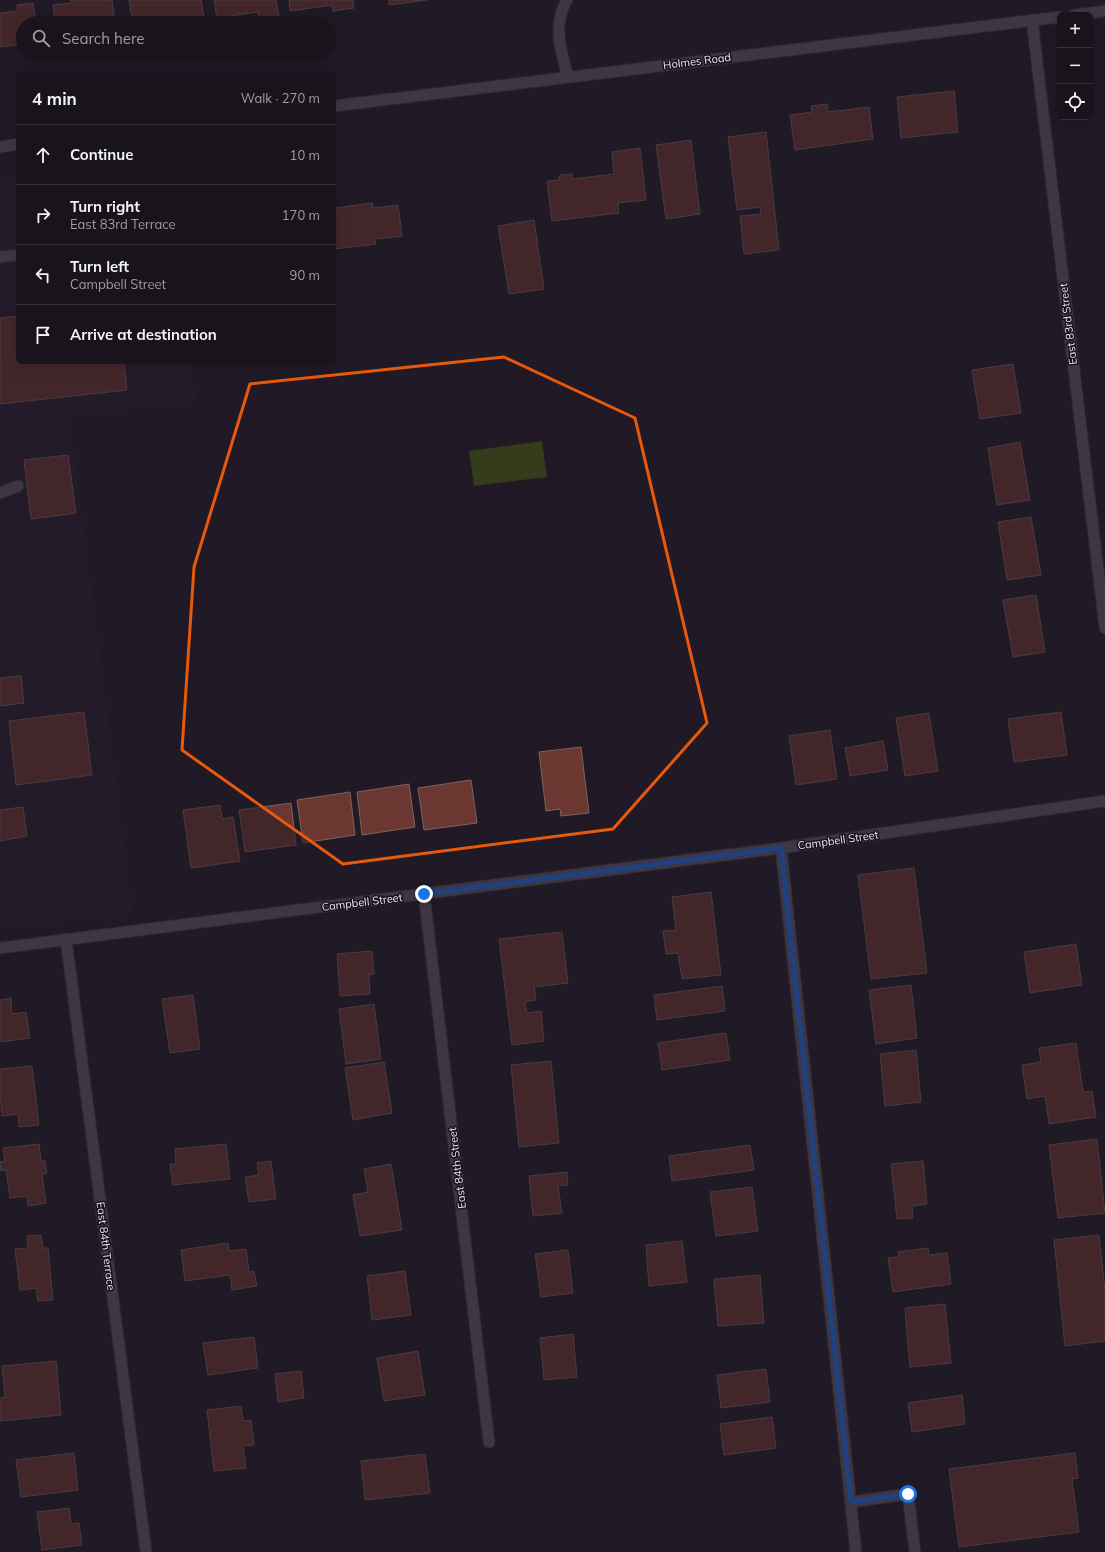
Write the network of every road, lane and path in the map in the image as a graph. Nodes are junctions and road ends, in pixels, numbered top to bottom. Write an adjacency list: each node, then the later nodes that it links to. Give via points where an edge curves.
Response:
1 (567, 0): 6 (street, via 562,7 558,35)
2 (1105, 11): 3 (street)
3 (1093, 13)
4 (1057, 17): 5 (street, Holmes Road)
5 (1032, 20): 6 (street, Holmes Road); 14 (street, East 83rd Street)
6 (568, 77): 7 (street, Holmes Road)
7 (336, 106)
8 (16, 144): 9 (street)
9 (0, 147)
10 (16, 254): 11 (street)
11 (0, 257)
12 (18, 486): 13 (street)
13 (0, 493)
14 (1105, 628)
15 (1105, 801): 16 (street, Campbell Street)
16 (781, 848): 17 (street, Campbell Street); 21 (street)
17 (424, 894): 18 (street, Campbell Street); 20 (street, East 84th Street)
18 (66, 939): 19 (street, Campbell Street); 22 (street, East 84th Terrace)
19 (0, 948)
20 (489, 1442)
21 (851, 1502): 23 (street); 24 (street, via 908,1494)
22 (146, 1552)
23 (856, 1552)
24 (915, 1552)

